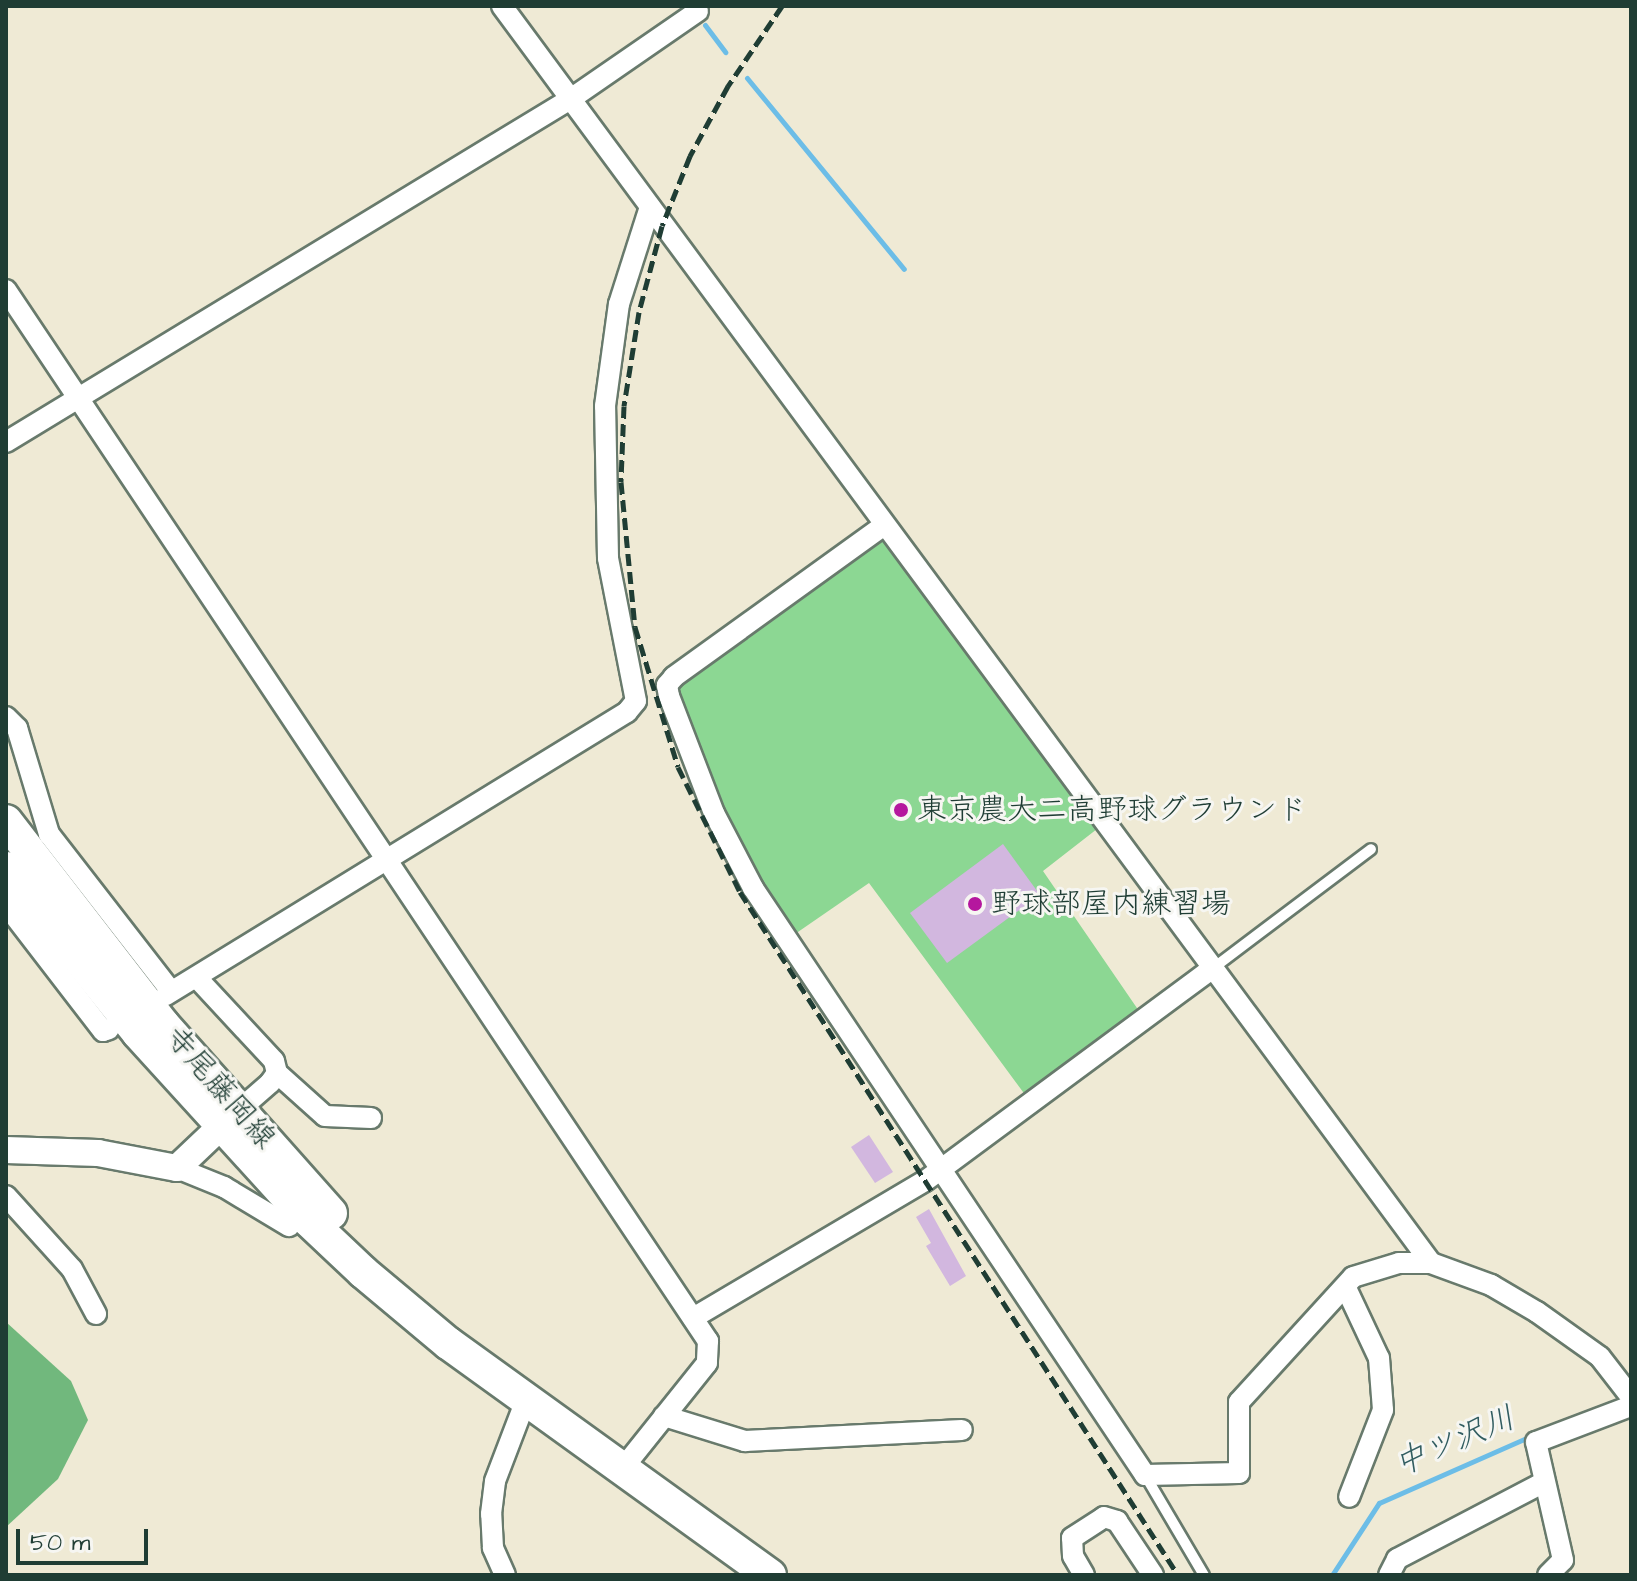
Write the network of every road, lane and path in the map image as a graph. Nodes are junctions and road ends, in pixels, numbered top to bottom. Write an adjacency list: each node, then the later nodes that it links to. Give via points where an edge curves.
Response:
1 (502, 6): 3 (street)
2 (701, 9): 3 (street)
3 (572, 98): 4 (street); 6 (street)
4 (650, 207): 8 (street); 12 (street, via 619,304 605,406 608,558 636,701 627,712)
5 (6, 290): 6 (street)
6 (77, 400): 7 (street); 12 (street)
7 (6, 442)
8 (883, 526): 15 (street); 22 (street, via 667,685 684,744 753,888)
9 (6, 717): 16 (street, via 17,728 49,834 169,993)
10 (6, 821): 19 (main road, 寺尾藤岡線)
11 (1371, 849): 15 (lane)
12 (388, 859): 16 (street); 29 (street)
13 (6, 868): 19 (main road, 寺尾藤岡線, via 138,1033)
14 (6, 905): 17 (street, via 103,1031)
15 (1212, 969): 22 (street); 26 (street)
16 (197, 978): 18 (street, via 274,1061)
17 (109, 1029)
18 (277, 1073): 19 (street); 20 (street, via 325,1116)
19 (229, 1118): 23 (street); 31 (main road, 寺尾藤岡線, via 319,1230 448,1343)
20 (371, 1118)
21 (6, 1150): 23 (street, via 98,1153)
22 (940, 1167): 29 (street); 36 (street)
23 (177, 1168): 25 (street, via 224,1187)
24 (6, 1196): 28 (street, via 72,1269)
25 (289, 1226)
26 (1431, 1263): 27 (street, via 1399,1263 1353,1277); 30 (street, via 1491,1285 1537,1312 1600,1357)
27 (1346, 1288): 36 (street, via 1239,1402 1239,1473); 38 (street, via 1379,1358 1383,1410)
28 (96, 1314)
29 (693, 1318): 33 (street, via 708,1341 707,1363)
30 (1631, 1397)
31 (526, 1400): 35 (main road, 寺尾藤岡線); 39 (street, via 495,1481 493,1548)
32 (1631, 1406): 37 (street, via 1536,1442)
33 (664, 1416): 34 (street, via 745,1441); 35 (street)
34 (962, 1430)
35 (622, 1469): 40 (main road, 寺尾藤岡線)
36 (1145, 1475): 43 (lane)
37 (1544, 1482): 44 (street, via 1397,1559); 45 (street, via 1563,1560)
38 (1349, 1497)
39 (505, 1575)
40 (770, 1575)
41 (1084, 1575): 42 (street, via 1073,1556 1072,1538 1104,1517 1117,1521)
42 (1153, 1575)
43 (1204, 1575)
44 (1389, 1575)
45 (1548, 1575)

